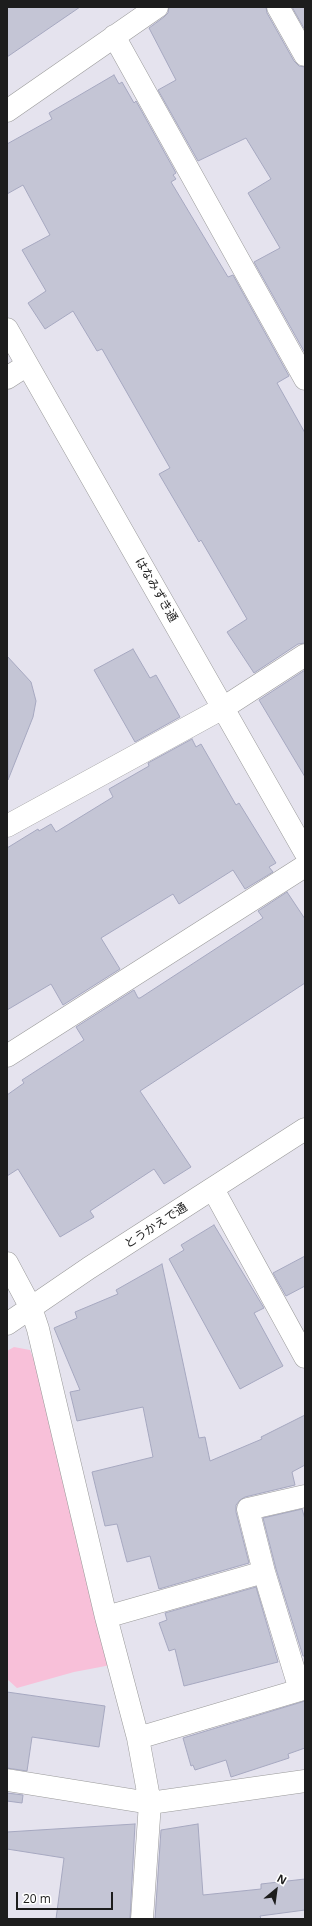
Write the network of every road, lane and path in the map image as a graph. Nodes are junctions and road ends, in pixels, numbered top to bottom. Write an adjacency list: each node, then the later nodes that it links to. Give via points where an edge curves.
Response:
1 (157, 7): 3 (street)
2 (278, 7): 4 (street)
3 (114, 36): 5 (street); 9 (street)
4 (305, 55)
5 (7, 111)
6 (7, 328): 7 (street, はなみずき通)
7 (27, 365): 8 (street); 11 (street, はなみずき通)
8 (7, 378)
9 (305, 379)
10 (305, 656): 11 (street)
11 (223, 708): 12 (street); 13 (street, はなみずき通)
12 (7, 826)
13 (305, 852)
14 (305, 866): 15 (street)
15 (7, 1056)
16 (305, 1129): 17 (street, とうかえで通)
17 (213, 1189): 19 (street, とうかえで通); 21 (street)
18 (7, 1263): 19 (street)
19 (31, 1308): 20 (street, とうかえで通); 24 (street, via 40,1336)
20 (7, 1324)
21 (305, 1357)
22 (305, 1496): 23 (street, via 248,1509)
23 (264, 1572): 24 (street); 25 (street, via 300,1690)
24 (106, 1617): 25 (street)
25 (138, 1738): 28 (street)
26 (7, 1780): 28 (street)
27 (305, 1781): 28 (street)
28 (150, 1803): 29 (street)
29 (142, 1919)

